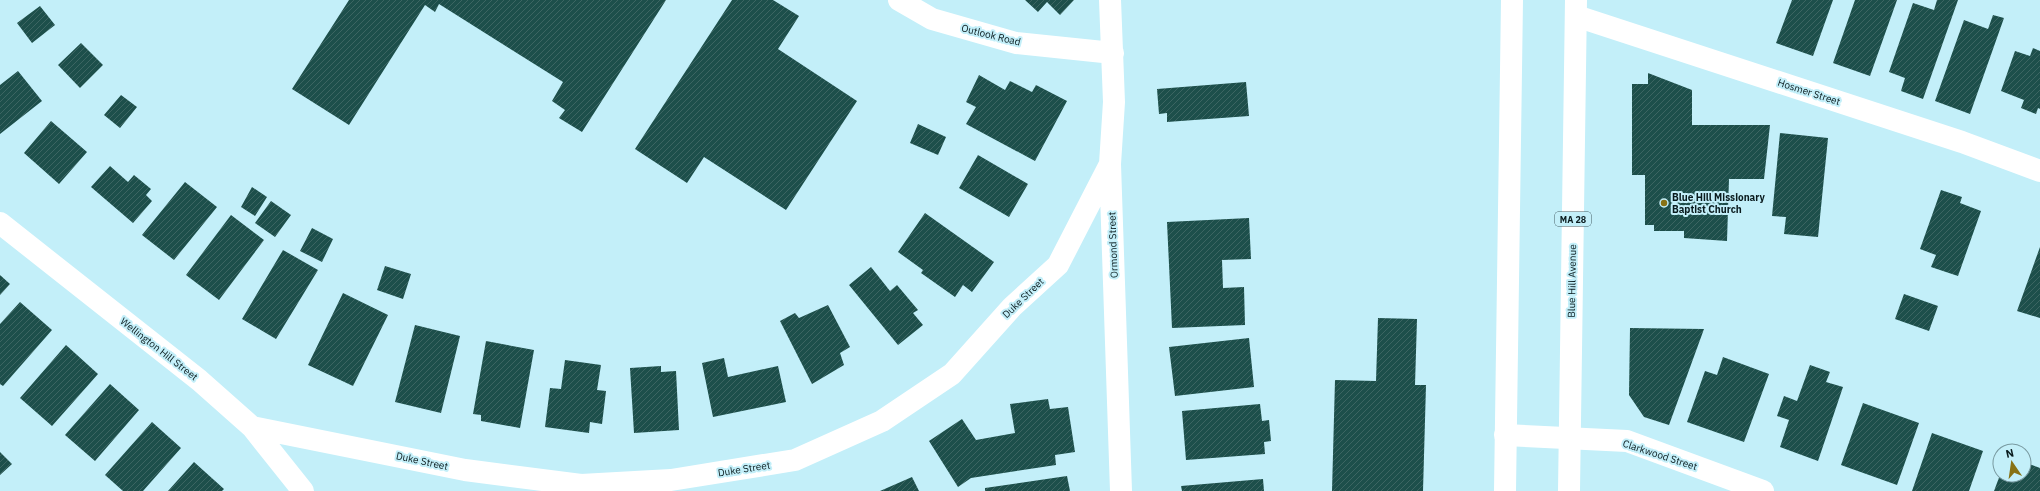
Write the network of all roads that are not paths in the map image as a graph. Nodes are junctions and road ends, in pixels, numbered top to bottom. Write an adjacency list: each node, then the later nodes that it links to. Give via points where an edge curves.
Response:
1 (899, 0): 5 (main road, Outlook Road, via 932,19 1016,43)
2 (1110, 0): 5 (main road, Ormond Street)
3 (1512, 0): 10 (main road)
4 (1576, 8): 7 (main road, Hosmer Street); 11 (main road, Blue Hill Avenue / MA 28)
5 (1113, 53): 6 (main road, Ormond Street, via 1114,102)
6 (1110, 164): 9 (main road, Duke Street, via 1058,265 1012,307 952,374 882,421 795,460 672,480 582,485 465,470); 13 (main road, Ormond Street)
7 (2040, 171)
8 (0, 223): 9 (main road, Wellington Hill Street, via 199,380)
9 (252, 427): 12 (main road, Wellington Hill Street)
10 (1506, 435): 11 (main road, Clarkwood Street); 14 (main road)
11 (1570, 439): 15 (main road, Blue Hill Avenue / MA 28); 16 (main road, Clarkwood Street, via 1627,441)
12 (303, 491)
13 (1121, 491)
14 (1505, 491)
15 (1569, 491)
16 (1763, 491)

